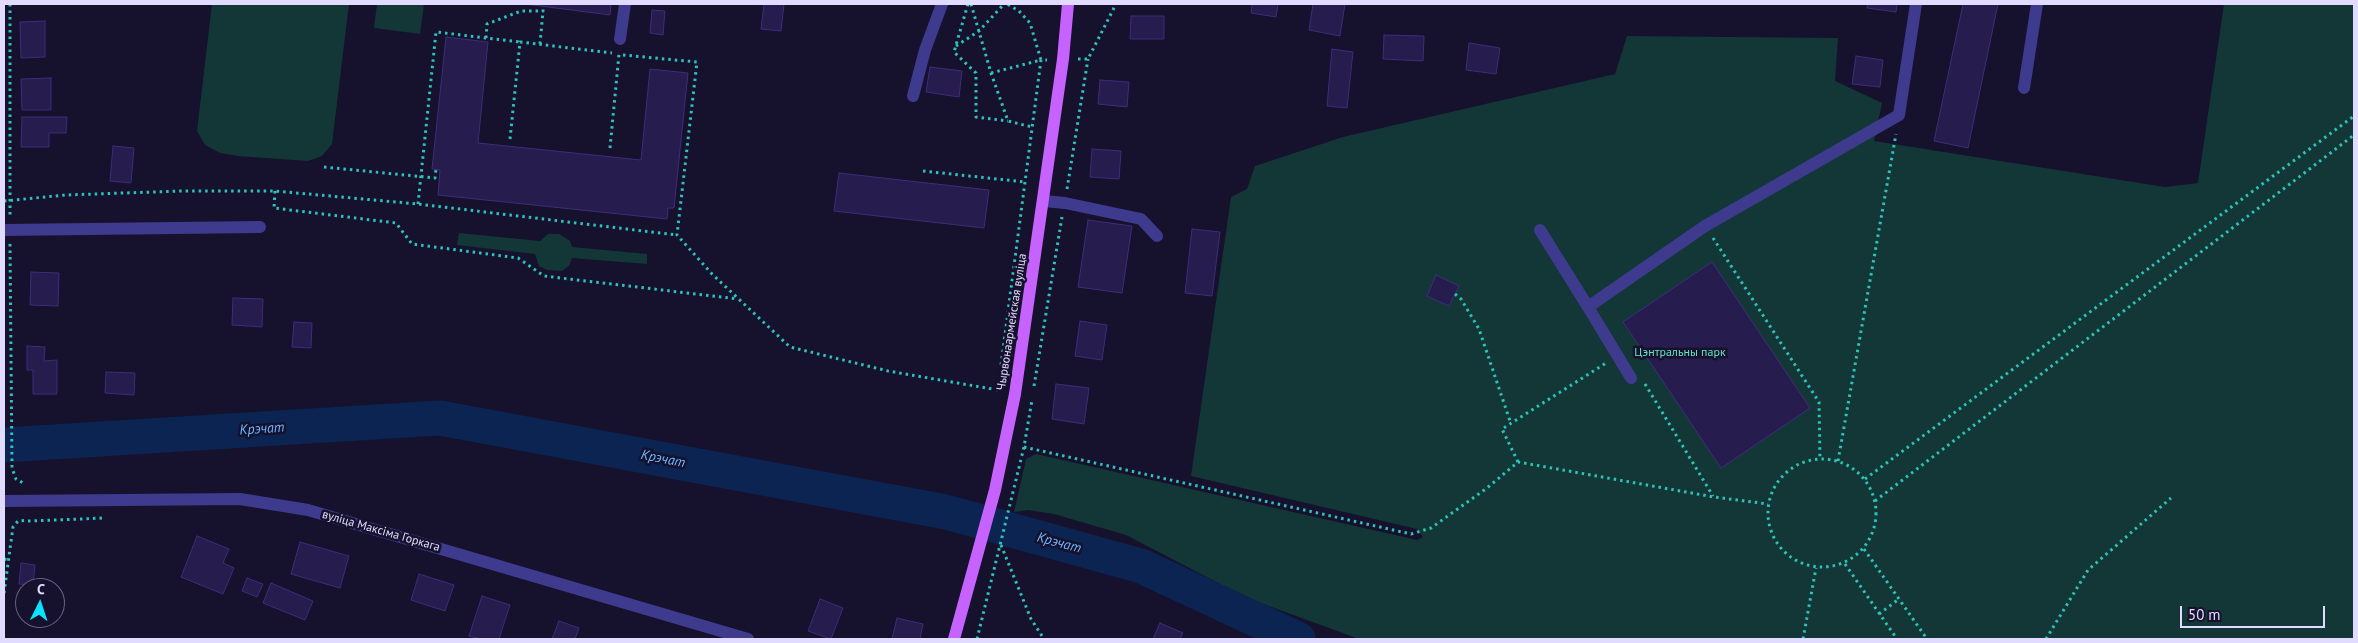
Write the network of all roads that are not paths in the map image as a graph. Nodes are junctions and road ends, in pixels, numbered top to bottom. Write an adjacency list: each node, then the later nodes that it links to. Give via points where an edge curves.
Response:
1 (625, 4): 6 (street)
2 (942, 4): 8 (street)
3 (1068, 4): 9 (main road, Чырвонаармейская вуліца)
4 (1916, 4): 14 (street, via 1900,115 1705,226)
5 (2036, 4): 7 (street)
6 (620, 38)
7 (2024, 88)
8 (913, 96)
9 (1043, 201): 13 (street, via 1141,220); 18 (main road, Чырвонаармейская вуліца, via 1016,388 996,490)
10 (260, 227): 11 (street)
11 (4, 230)
12 (1540, 230): 14 (street)
13 (1157, 236)
14 (1588, 307): 15 (street)
15 (1631, 378)
16 (4, 500): 17 (street, вуліца Максіма Горкага, via 240,499 308,510)
17 (748, 639)
18 (954, 639)

